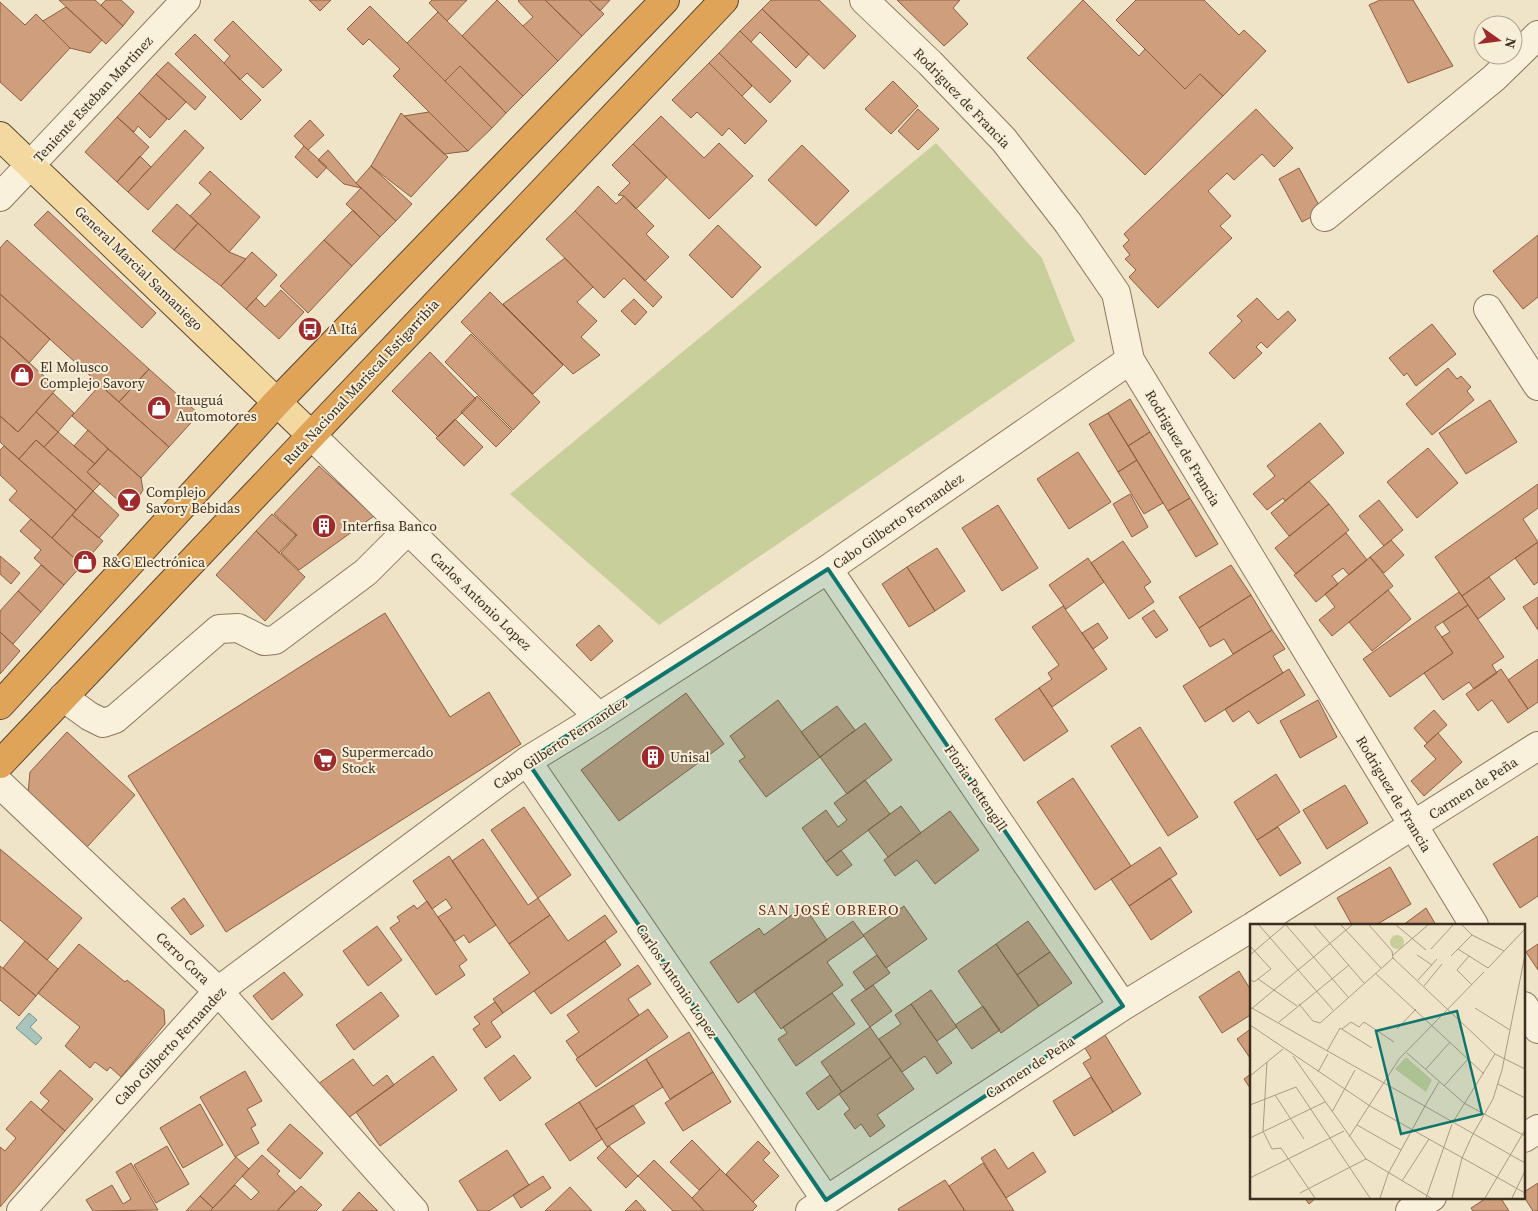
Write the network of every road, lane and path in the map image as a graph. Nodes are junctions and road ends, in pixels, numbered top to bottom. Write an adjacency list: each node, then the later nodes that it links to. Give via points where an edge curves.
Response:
1 (186, 0): 7 (street, Teniente Esteban Martinez)
2 (664, 0): 13 (highway)
3 (724, 0): 14 (highway, Ruta Nacional Mariscal Estigarribia)
4 (864, 0): 11 (street, Rodriguez de Francia, via 1004,140 1068,223 1116,293)
5 (1538, 35): 9 (street, via 1494,78)
6 (0, 136): 7 (main road, General Marcial Samaniego)
7 (31, 164): 8 (street, Teniente Esteban Martinez); 13 (main road, General Marcial Samaniego)
8 (0, 197)
9 (1325, 217)
10 (1488, 309): 12 (street)
11 (1130, 360): 16 (street, Cabo Gilberto Fernandez); 24 (street, Rodriguez de Francia)
12 (1538, 386)
13 (277, 402): 14 (main road, Carlos Antonio Lopez); 18 (highway)
14 (311, 435): 15 (street, Carlos Antonio Lopez); 17 (highway, Ruta Nacional Mariscal Estigarribia)
15 (408, 530): 17 (street, via 366,572 274,640 264,641 238,628 220,629 115,719 103,723); 19 (street, Carlos Antonio Lopez)
16 (828, 569): 19 (street, Cabo Gilberto Fernandez); 29 (street, Floria Pettengill)
17 (63, 697): 22 (highway, Ruta Nacional Mariscal Estigarribia)
18 (0, 705)
19 (599, 717): 21 (street, Cabo Gilberto Fernandez)
20 (1538, 746): 24 (street, Carmen de Peña)
21 (528, 761): 28 (street, Cabo Gilberto Fernandez); 35 (street, Carlos Antonio Lopez)
22 (0, 764)
23 (0, 784): 28 (street, Cerro Cora)
24 (1414, 826): 25 (street, Carmen de Peña); 26 (street, Rodriguez de Francia)
25 (1257, 924)
26 (1473, 924)
27 (1250, 928): 29 (street, Carmen de Peña)
28 (218, 991): 36 (street, Cabo Gilberto Fernandez); 37 (street, Cerro Cora)
29 (1123, 1006): 35 (street, Carmen de Peña)
30 (1526, 1009): 31 (street)
31 (1538, 1029)
32 (1538, 1130): 33 (street)
33 (1526, 1137)
34 (1430, 1198): 38 (street)
35 (818, 1206)
36 (21, 1211)
37 (414, 1211)
38 (1410, 1211)

